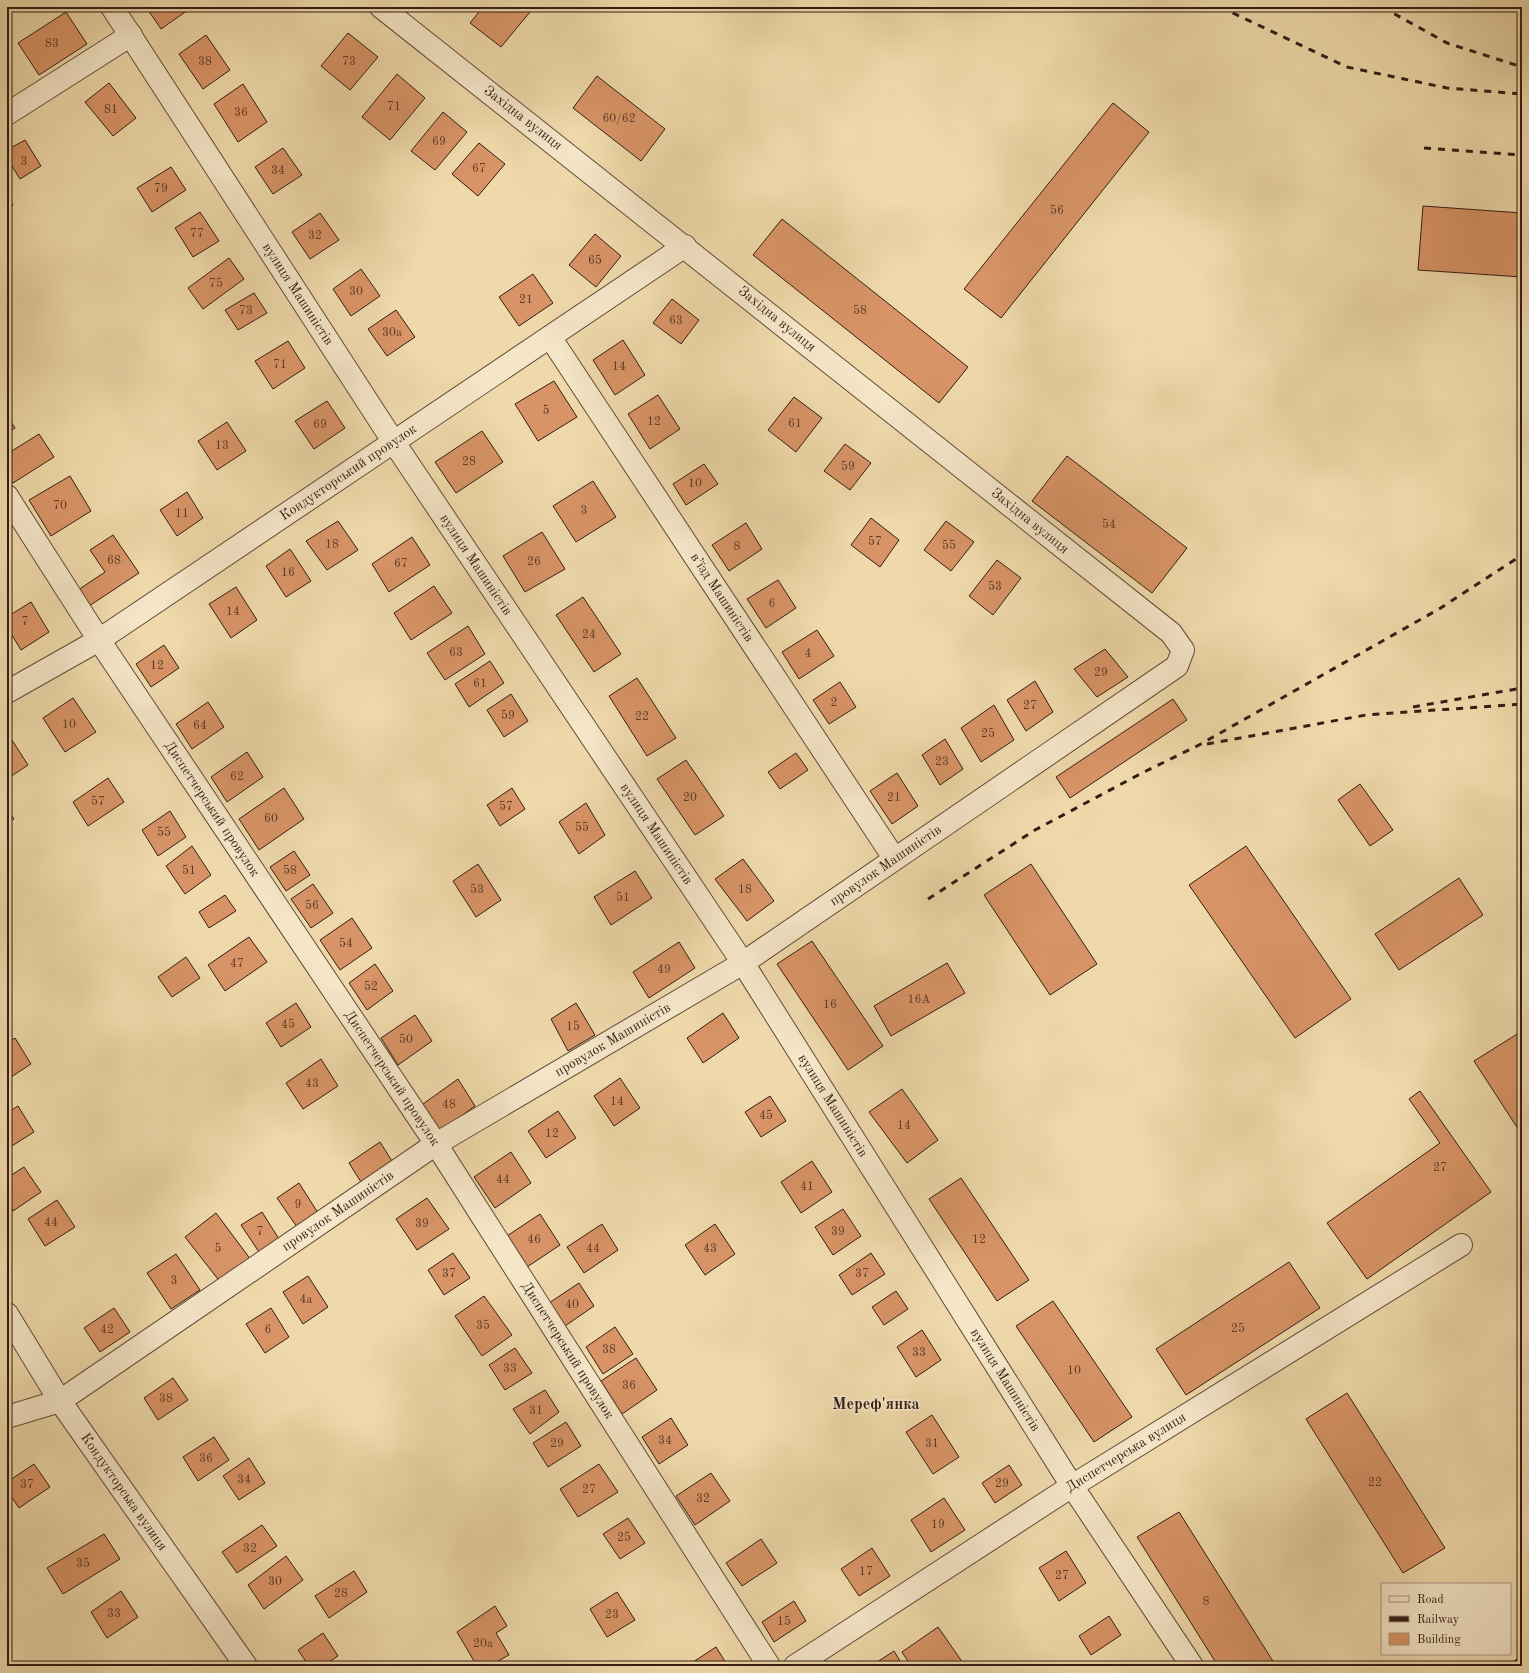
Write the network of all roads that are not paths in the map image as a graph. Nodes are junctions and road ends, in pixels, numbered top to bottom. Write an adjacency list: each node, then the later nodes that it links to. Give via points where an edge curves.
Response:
1 (112, 7): 3 (street, вулиця Машиністів)
2 (381, 7): 5 (street, Західна вулиця)
3 (131, 36): 4 (street); 7 (street, вулиця Машиністів)
4 (7, 114)
5 (685, 246): 6 (street, Кондукторський провулок); 9 (street, Західна вулиця)
6 (550, 337): 7 (street, Кондукторський провулок); 12 (street, в’їзд Машиністів)
7 (393, 441): 10 (street, Кондукторський провулок); 13 (street, вулиця Машиністів)
8 (7, 496): 10 (street, Диспетчерський провулок)
9 (1171, 633): 12 (street, провулок Машиністів, via 1183,650 1177,666)
10 (99, 640): 11 (street, Кондукторський провулок); 14 (street, Диспетчерський провулок)
11 (7, 692)
12 (894, 858): 13 (street, провулок Машиністів)
13 (743, 963): 14 (street, провулок Машиністів); 19 (street, вулиця Машиністів)
14 (436, 1144): 17 (street, провулок Машиністів); 21 (street, Диспетчерський провулок)
15 (1461, 1245): 19 (street, Диспетчерська вулиця)
16 (7, 1314): 17 (street, Кондукторська вулиця)
17 (60, 1400): 18 (street, провулок Машиністів); 20 (street, Кондукторська вулиця)
18 (7, 1417)
19 (1072, 1486): 22 (street, Диспетчерська вулиця); 23 (street, вулиця Машиністів)
20 (246, 1666)
21 (769, 1666)
22 (795, 1666)
23 (1192, 1666)

